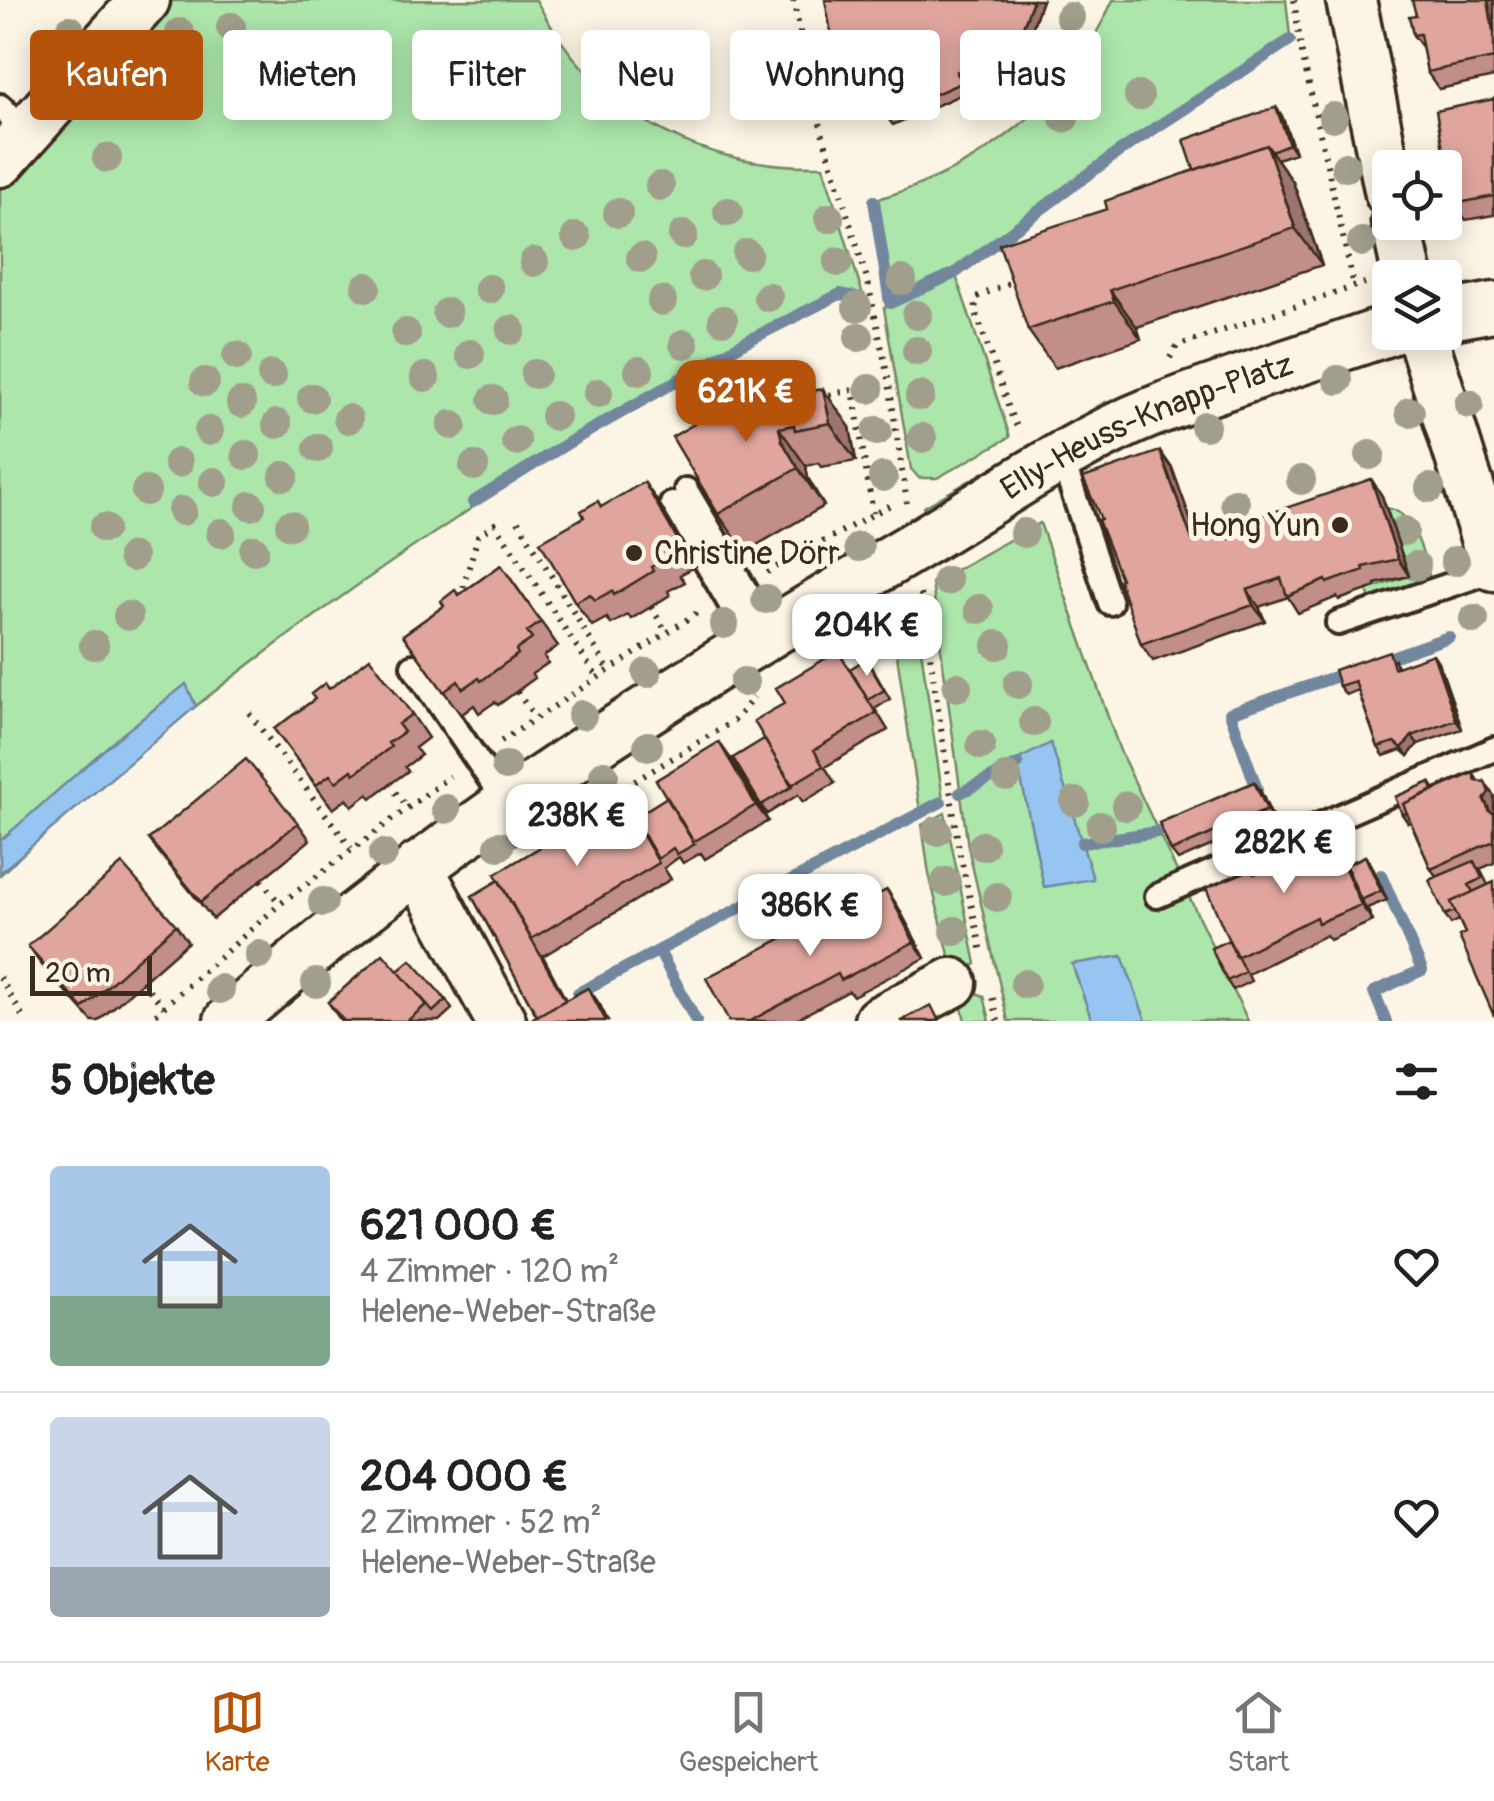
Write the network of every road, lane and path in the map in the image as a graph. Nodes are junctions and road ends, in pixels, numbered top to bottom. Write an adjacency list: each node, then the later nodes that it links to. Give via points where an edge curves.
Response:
1 (145, 0): 5 (street)
2 (793, 0): 18 (path, via 822,132 868,282)
3 (1294, 0): 8 (path)
4 (1354, 18): 6 (street)
5 (9, 133)
6 (1381, 150)
7 (1017, 269): 14 (path, via 1011,282 978,297 975,310 1013,420)
8 (1354, 286)
9 (1494, 307): 10 (street)
10 (1462, 313)
11 (1372, 336): 14 (street, Elly-Heuss-Knapp-Platz)
12 (1426, 350): 19 (street)
13 (816, 398): 16 (path, via 853,390)
14 (1042, 448): 18 (street, Elly-Heuss-Knapp-Platz); 20 (lane)
15 (679, 497): 25 (lane)
16 (873, 513)
17 (518, 521): 27 (path)
18 (914, 547): 25 (street, Elly-Heuss-Knapp-Platz); 42 (path)
19 (1494, 568): 23 (lane)
20 (1110, 603)
21 (651, 606): 24 (path)
22 (458, 608): 28 (path, via 478,536 496,524)
23 (1338, 624)
24 (666, 631)
25 (762, 638): 34 (street, Elly-Heuss-Knapp-Platz)
26 (413, 666): 34 (lane)
27 (608, 669)
28 (597, 677)
29 (516, 692): 31 (path)
30 (249, 713): 36 (path)
31 (535, 717)
32 (1494, 749): 39 (lane)
33 (390, 784): 35 (path)
34 (508, 804): 37 (street, Elly-Heuss-Knapp-Platz)
35 (406, 806)
36 (351, 848)
37 (418, 867): 46 (street, Elly-Heuss-Knapp-Platz); 47 (street)
38 (261, 880): 40 (path)
39 (1157, 896)
40 (280, 904)
41 (0, 977): 45 (path)
42 (976, 977): 48 (street); 49 (path)
43 (142, 982): 44 (path)
44 (164, 1006)
45 (24, 1021)
46 (230, 1021)
47 (501, 1021)
48 (878, 1021)
49 (998, 1021)

